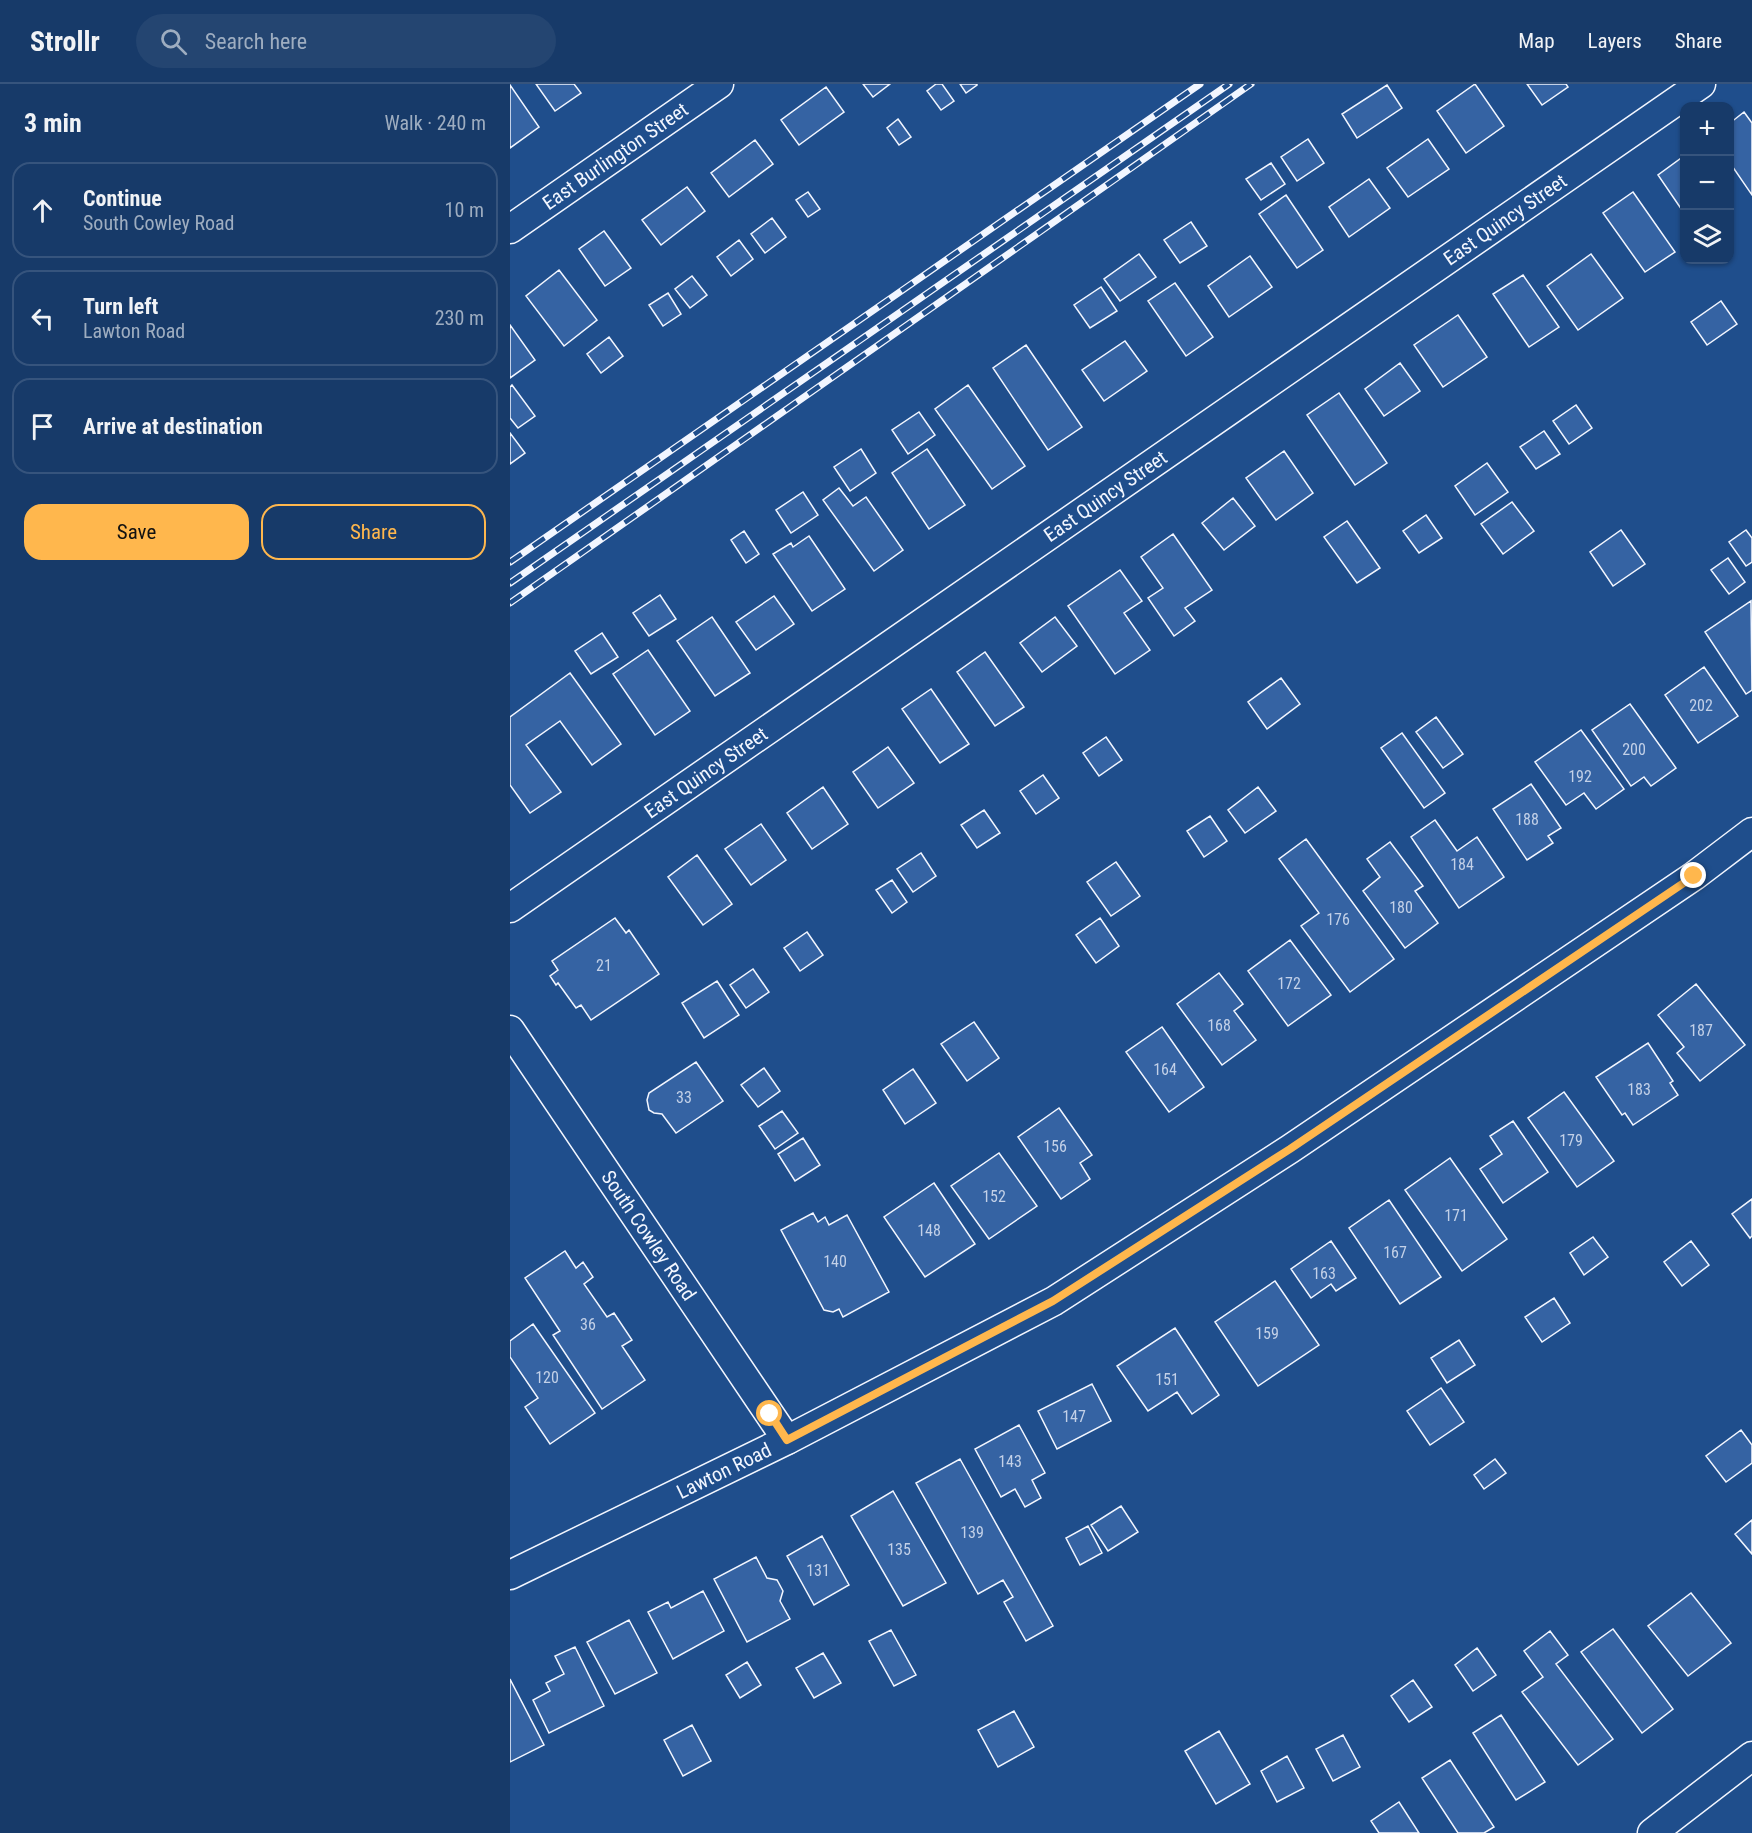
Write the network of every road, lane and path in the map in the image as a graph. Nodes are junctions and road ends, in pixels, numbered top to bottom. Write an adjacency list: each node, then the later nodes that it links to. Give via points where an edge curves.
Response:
1 (718, 84): 3 (street, East Burlington Street)
2 (1701, 84): 5 (street, East Quincy Street)
3 (510, 229)
4 (1752, 832): 7 (street, Lawton Road, via 1694,876 1290,1149 1053,1301)
5 (510, 908)
6 (510, 1030): 7 (street, South Cowley Road)
7 (787, 1440): 8 (street, Lawton Road)
8 (510, 1575)
9 (1752, 1756): 10 (street)
10 (1652, 1833)

